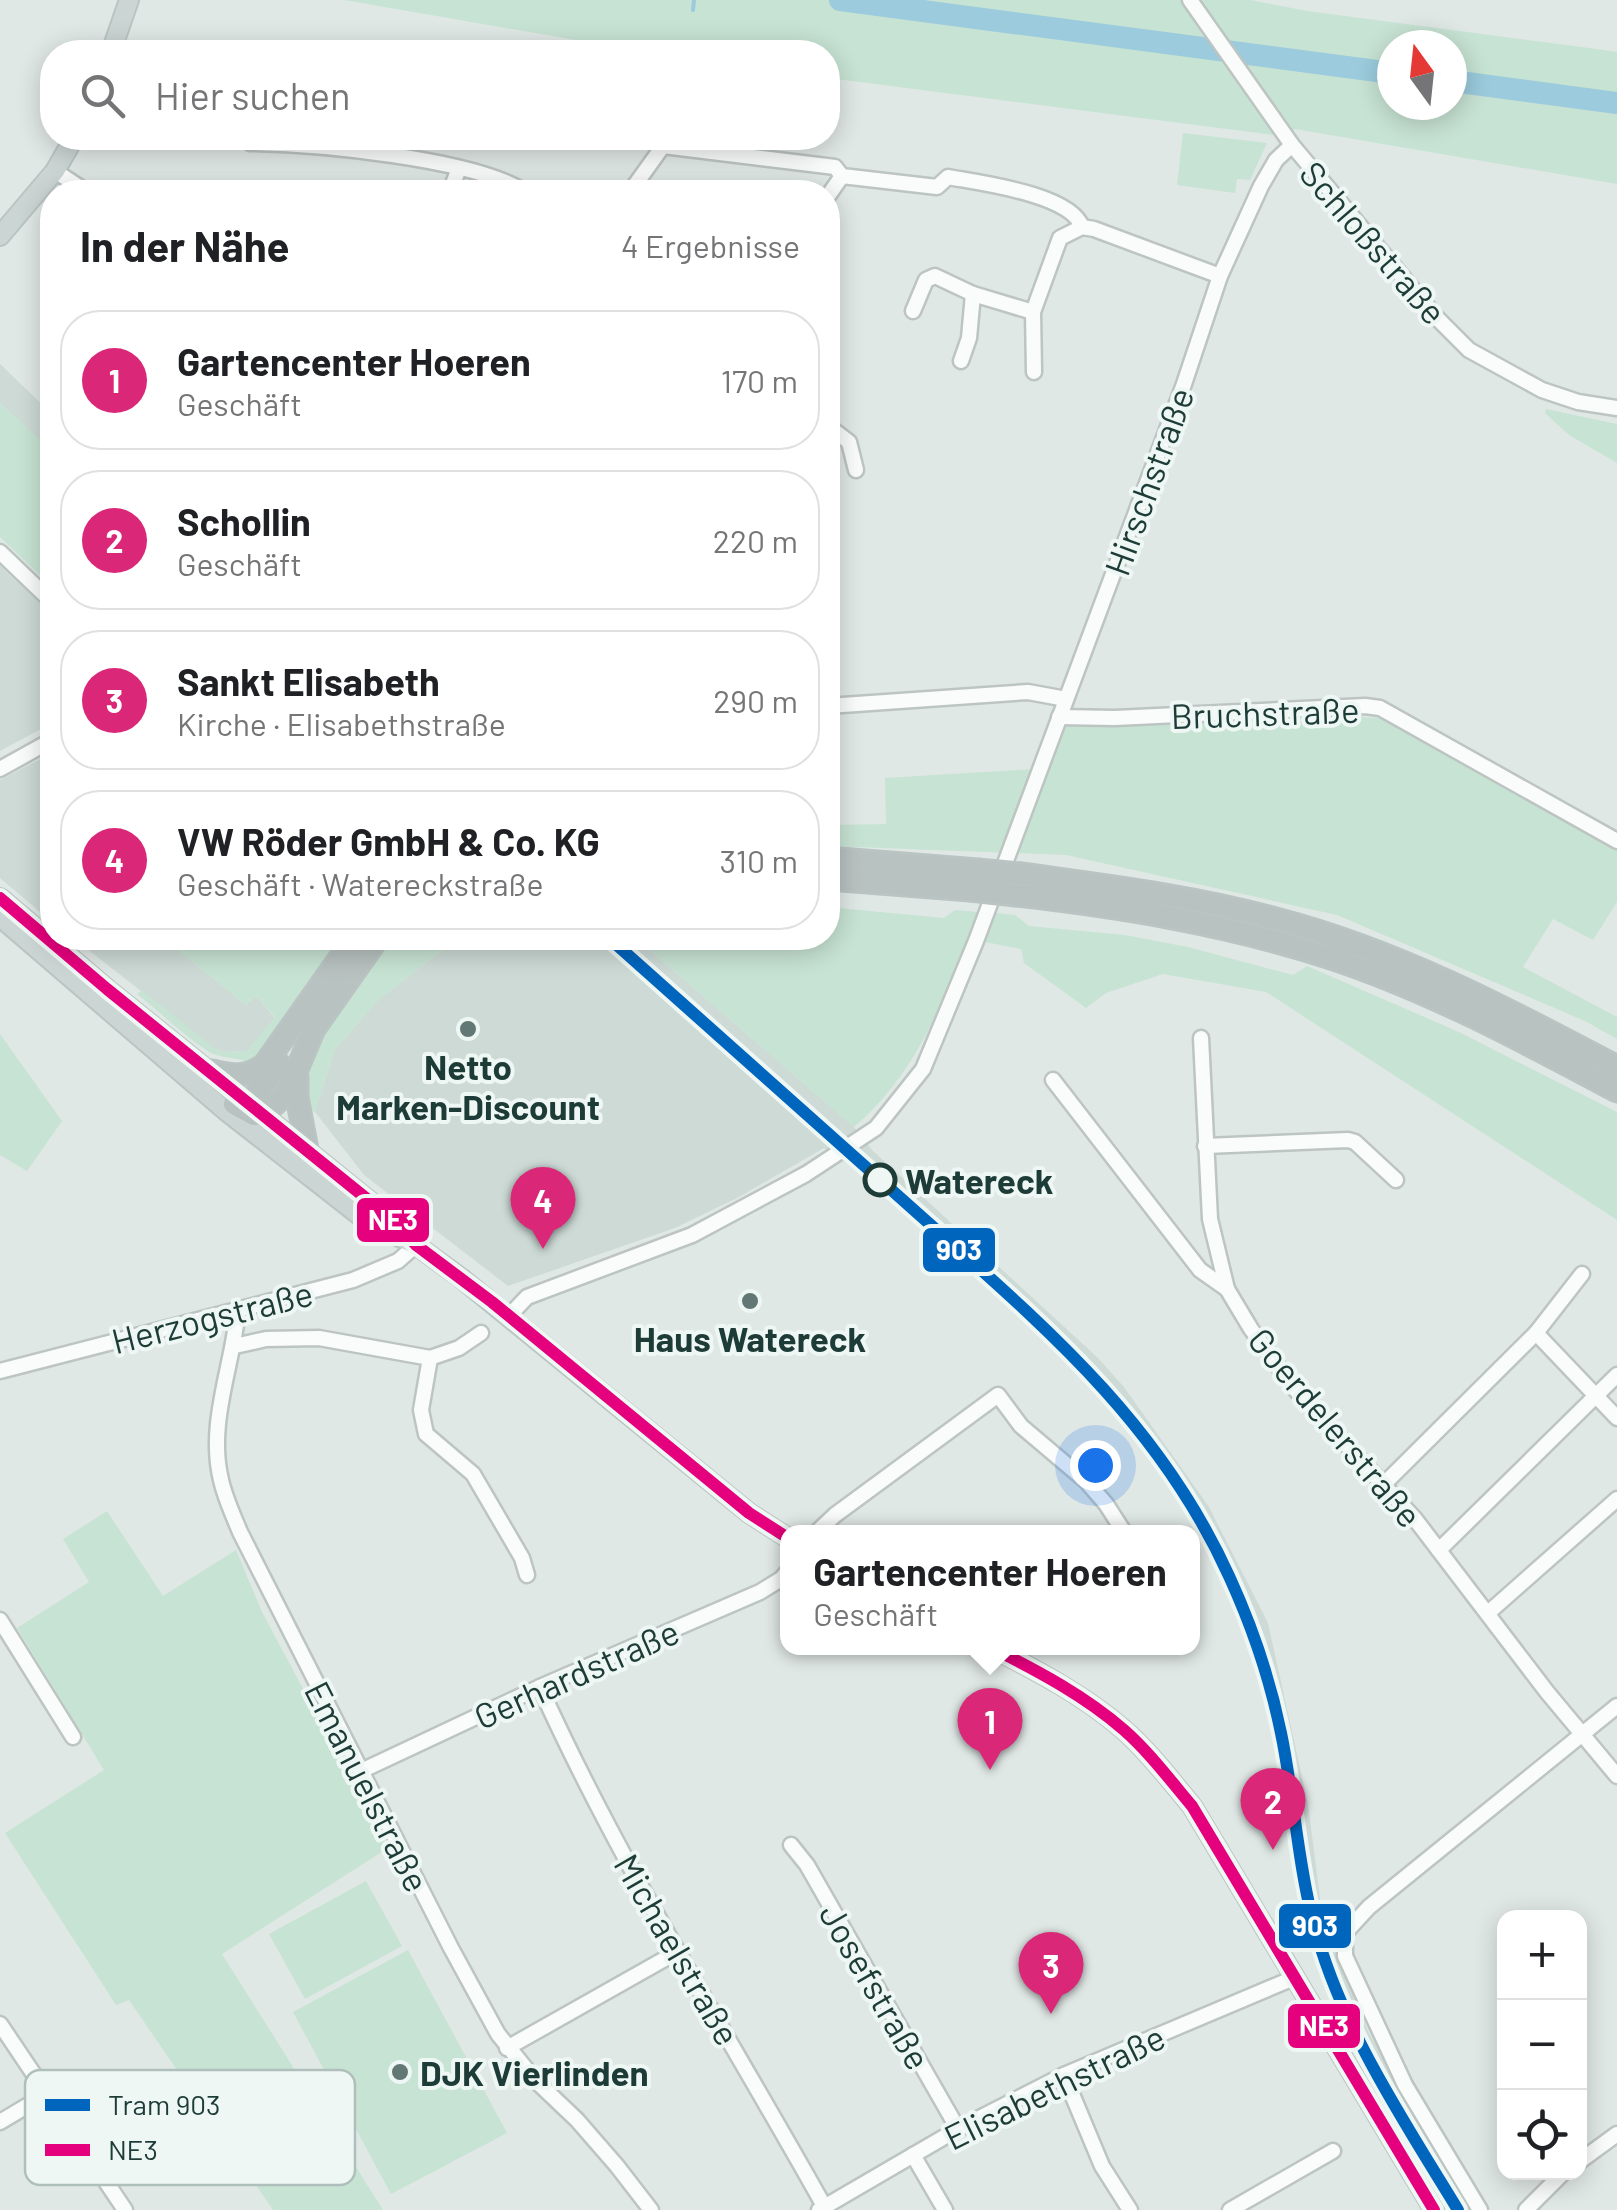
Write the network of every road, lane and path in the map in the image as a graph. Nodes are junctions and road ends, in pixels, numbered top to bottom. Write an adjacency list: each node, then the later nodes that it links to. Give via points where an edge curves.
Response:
1 (130, 0): 3 (main road)
2 (1190, 0): 4 (street, Schloßstraße)
3 (115, 40)
4 (1292, 145): 21 (street, Hirschstraße, via 1261,186); 27 (street, Schloßstraße, via 1469,350 1542,390)
5 (67, 150): 10 (main road)
6 (331, 150): 9 (street)
7 (660, 150): 16 (street)
8 (694, 150): 11 (street, via 835,168)
9 (459, 168): 14 (street); 15 (street)
10 (55, 171): 12 (main road); 13 (street)
11 (842, 176): 17 (street); 19 (street, via 937,187 948,177 1009,188 1067,209)
12 (47, 180)
13 (69, 180)
14 (454, 180)
15 (492, 180)
16 (639, 180)
17 (839, 180)
18 (40, 189): 20 (main road)
19 (1082, 227): 21 (street); 24 (street, via 1060,238)
20 (0, 236)
21 (1220, 276): 32 (street, Hirschstraße)
22 (973, 294): 23 (street, via 935,276 926,280); 24 (street); 25 (street)
23 (914, 312)
24 (1033, 312): 26 (street)
25 (961, 361)
26 (1034, 372)
27 (1617, 408)
28 (840, 435): 29 (street, via 850,442)
29 (856, 470)
30 (0, 552): 31 (street)
31 (40, 590)
32 (1066, 700): 33 (street, via 1028,692); 34 (street, Hirschstraße)
33 (840, 705)
34 (1059, 717): 37 (street, Bruchstraße, via 1380,708); 65 (street, Hirschstraße, via 923,1069 876,1128 814,1170 692,1235 528,1297)
35 (40, 746): 36 (street)
36 (0, 768)
37 (1617, 841)
38 (840, 859): 40 (highway, bridge, via 978,870)
39 (840, 881): 40 (highway, bridge, via 970,890)
40 (1018, 884): 52 (highway, via 1165,893 1335,936 1470,992); 56 (highway, via 1330,958 1460,1010)
41 (0, 898): 43 (main road)
42 (0, 918): 44 (main road)
43 (40, 932)
44 (32, 946): 45 (main road); 57 (main road)
45 (40, 950)
46 (40, 950): 57 (main road)
47 (61, 950): 53 (main road)
48 (346, 950): 53 (highway, via 265,1064 239,1076)
49 (355, 950): 57 (highway)
50 (369, 950): 54 (highway, via 330,1002)
51 (1201, 1038): 58 (street)
52 (1617, 1067)
53 (212, 1070): 57 (main road)
54 (296, 1071): 57 (highway, via 287,1093); 59 (highway)
55 (1052, 1080): 63 (street, Goerdelerstraße, via 1200,1270)
56 (1617, 1091)
57 (249, 1112): 59 (main road); 61 (main road, via 376,1228)
58 (1205, 1146): 60 (street, via 1348,1140); 63 (street, via 1210,1220)
59 (308, 1149): 61 (main road)
60 (1396, 1180)
61 (416, 1245): 64 (street, Herzogstraße, via 398,1261 353,1280); 65 (main road)
62 (1582, 1274): 67 (street)
63 (1226, 1288): 74 (street, Goerdelerstraße, via 1294,1388)
64 (238, 1310): 68 (street, Emanuelstraße); 70 (street, Herzogstraße)
65 (509, 1316): 78 (main road)
66 (482, 1332): 69 (street)
67 (1536, 1333): 72 (street); 74 (street)
68 (235, 1346): 69 (street, via 319,1338); 89 (street, Emanuelstraße, via 217,1422 221,1481 271,1597)
69 (430, 1358): 80 (street, via 421,1410 426,1434 473,1474)
70 (0, 1371)
71 (1617, 1375): 72 (street)
72 (1596, 1396): 73 (street); 79 (street)
73 (1617, 1418)
74 (1383, 1486): 79 (street, Goerdelerstraße)
75 (1617, 1500): 82 (street)
76 (824, 1525): 77 (street, via 998,1396 1086,1481)
77 (1120, 1525)
78 (780, 1533)
79 (1439, 1550): 82 (street, Goerdelerstraße)
80 (527, 1575)
81 (780, 1580): 85 (street, Gerhardstraße)
82 (1488, 1613): 87 (street, Goerdelerstraße)
83 (0, 1620): 88 (street)
84 (1005, 1655): 93 (main road, via 1082,1698 1153,1759 1192,1806)
85 (540, 1687): 89 (street, Gerhardstraße); 92 (street, Michaelstraße)
86 (1617, 1706): 87 (street)
87 (1584, 1735): 90 (street, Goerdelerstraße); 114 (street, via 1345,1933 1345,1956 1405,2085)
88 (73, 1737)
89 (361, 1771): 95 (street, Emanuelstraße)
90 (1617, 1776)
91 (791, 1845): 100 (street, Josefstraße)
92 (677, 1952): 95 (street); 107 (street, Michaelstraße)
93 (1296, 1977): 97 (street, Elisabethstraße); 113 (main road)
94 (0, 2024): 96 (street)
95 (507, 2048): 109 (street, Emanuelstraße)
96 (30, 2070)
97 (1064, 2076): 100 (street, Elisabethstraße); 111 (street, via 1102,2166)
98 (25, 2107): 99 (street)
99 (0, 2122)
100 (958, 2130): 103 (street, Elisabethstraße)
101 (1617, 2134): 104 (street)
102 (1333, 2151): 112 (street)
103 (913, 2155): 107 (street, Elisabethstraße); 110 (street)
104 (1587, 2156)
105 (1556, 2180): 115 (street)
106 (108, 2185): 108 (street)
107 (821, 2208)
108 (125, 2210)
109 (651, 2210)
110 (944, 2210)
111 (1130, 2210)
112 (1230, 2210)
113 (1434, 2210)
114 (1480, 2210)
115 (1526, 2210)

